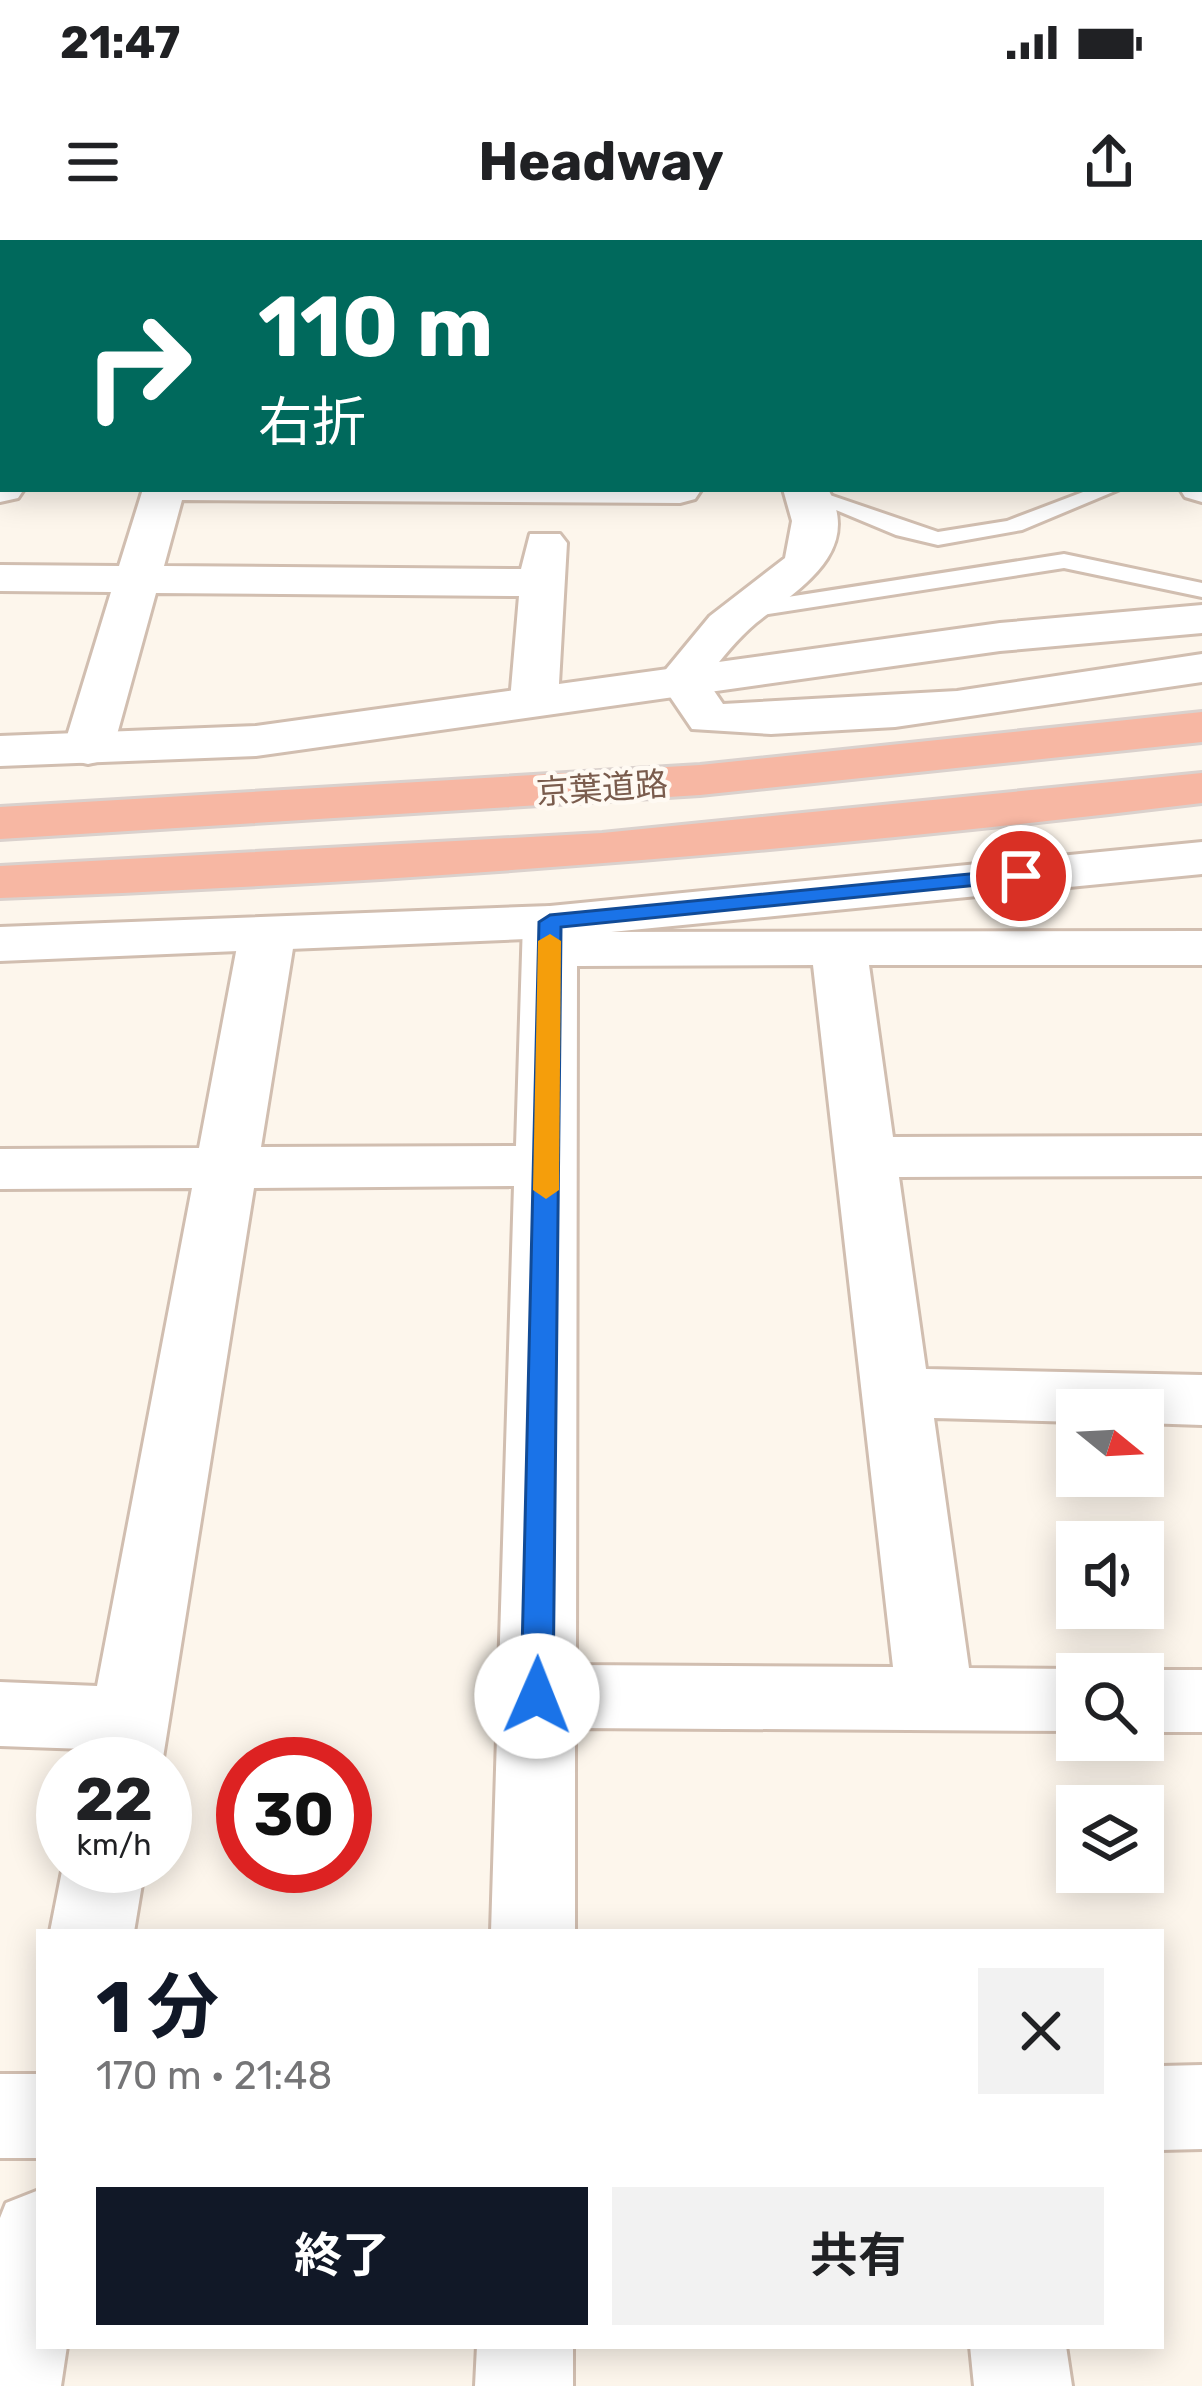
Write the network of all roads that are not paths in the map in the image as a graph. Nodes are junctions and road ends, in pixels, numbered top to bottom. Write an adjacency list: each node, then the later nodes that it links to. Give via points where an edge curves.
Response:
1 (163, 492): 8 (street)
2 (549, 492): 9 (street)
3 (808, 492): 6 (lane, via 921,537 969,535); 11 (street, via 817,534 801,574)
4 (1027, 492): 6 (lane)
5 (1101, 492): 6 (lane)
6 (1060, 510)
7 (0, 578): 8 (street)
8 (138, 580): 9 (street); 17 (street)
9 (542, 584): 15 (street)
10 (1202, 590): 11 (lane, via 1064,561)
11 (742, 611): 14 (street)
12 (1202, 619): 14 (street)
13 (1202, 668): 14 (street, via 1042,696 802,722 709,719)
14 (682, 679): 15 (street)
15 (534, 701): 17 (street, via 256,741)
16 (1202, 727): 20 (highway, 京葉道路, via 655,784)
17 (88, 749): 18 (street)
18 (0, 751)
19 (1202, 788): 22 (highway, 京葉道路, via 736,837)
20 (0, 823)
21 (1202, 858): 23 (street)
22 (0, 882)
23 (550, 935): 24 (street); 27 (street); 30 (street)
24 (267, 936): 25 (street); 31 (street)
25 (0, 944)
26 (1202, 948): 27 (street)
27 (839, 951): 29 (street)
28 (1202, 1156): 29 (street)
29 (865, 1157): 33 (street)
30 (546, 1166): 31 (street); 35 (street)
31 (227, 1168): 32 (street); 42 (street)
32 (0, 1169)
33 (896, 1393): 34 (street); 36 (street)
34 (1202, 1400)
35 (537, 1696): 36 (street); 45 (street)
36 (934, 1699): 37 (street)
37 (1056, 1700)
38 (1164, 1701): 39 (street)
39 (1202, 1701)
40 (0, 1714): 41 (street)
41 (107, 1737)
42 (127, 1737)
43 (99, 1893): 44 (street)
44 (93, 1929)
45 (532, 1929)
46 (1202, 2107): 47 (street)
47 (1164, 2108)
48 (0, 2116): 49 (street)
49 (36, 2116)
50 (36, 2252): 53 (street)
51 (525, 2349): 54 (street)
52 (1018, 2349): 55 (street)
53 (12, 2386)
54 (524, 2386)
55 (1023, 2386)

